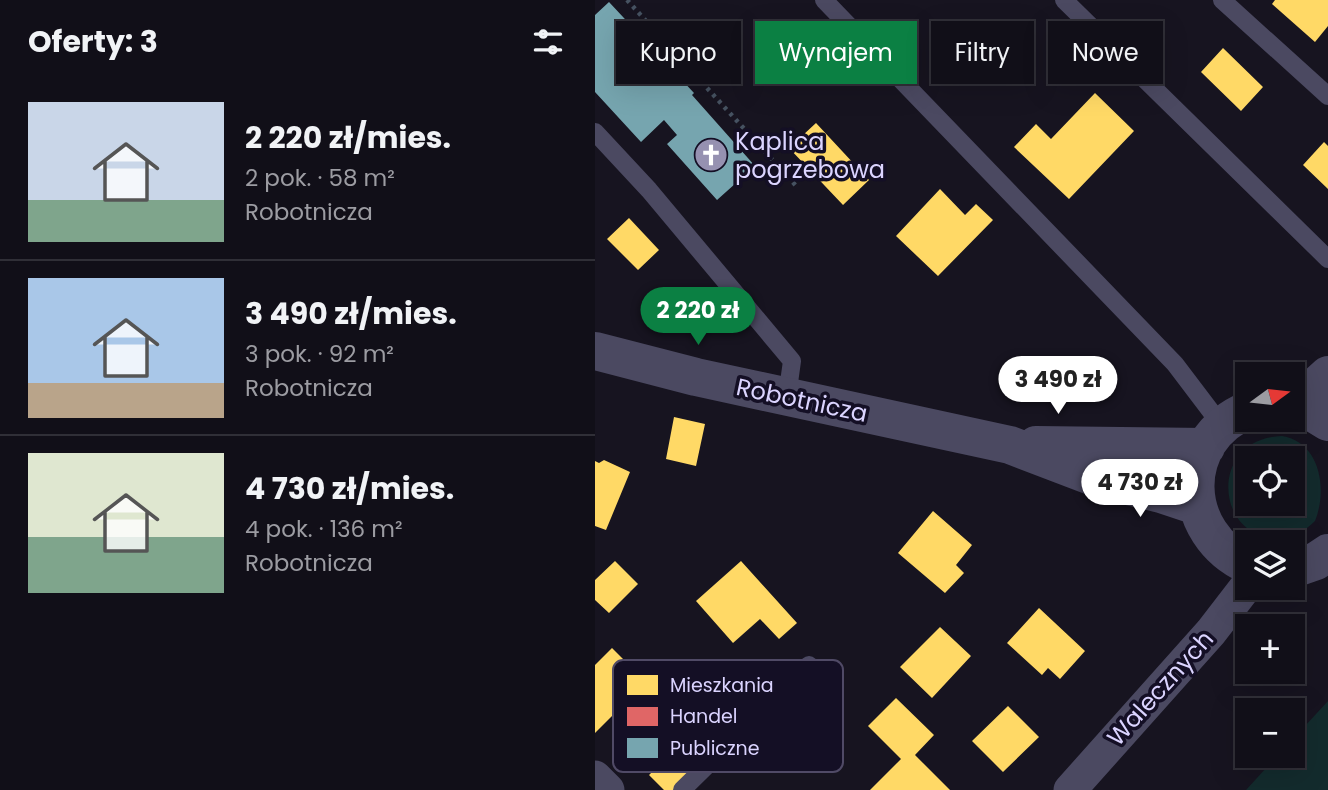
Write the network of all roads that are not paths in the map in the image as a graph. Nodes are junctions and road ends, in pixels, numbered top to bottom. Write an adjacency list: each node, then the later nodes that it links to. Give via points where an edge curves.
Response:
1 (824, 0): 13 (lane, via 1175,364)
2 (1064, 0): 6 (lane)
3 (1222, 0): 4 (lane)
4 (1328, 96)
5 (595, 132): 10 (lane, via 792,361)
6 (1328, 259)
7 (595, 351): 10 (street, Robotnicza)
8 (1328, 375): 9 (street)
9 (1305, 396)
10 (787, 397): 14 (street, Robotnicza)
11 (1305, 409): 12 (street)
12 (1328, 422)
13 (1225, 428): 14 (street, Robotnicza); 15 (street, via 1195,475)
14 (1010, 445): 15 (street, Robotnicza, via 1099,479)
15 (1197, 506): 16 (street, via 1211,537)
16 (1235, 558)
17 (1236, 600): 22 (street, Walecznych)
18 (700, 772): 21 (lane)
19 (595, 777): 20 (street)
20 (608, 790)
21 (682, 790)
22 (1070, 790)

